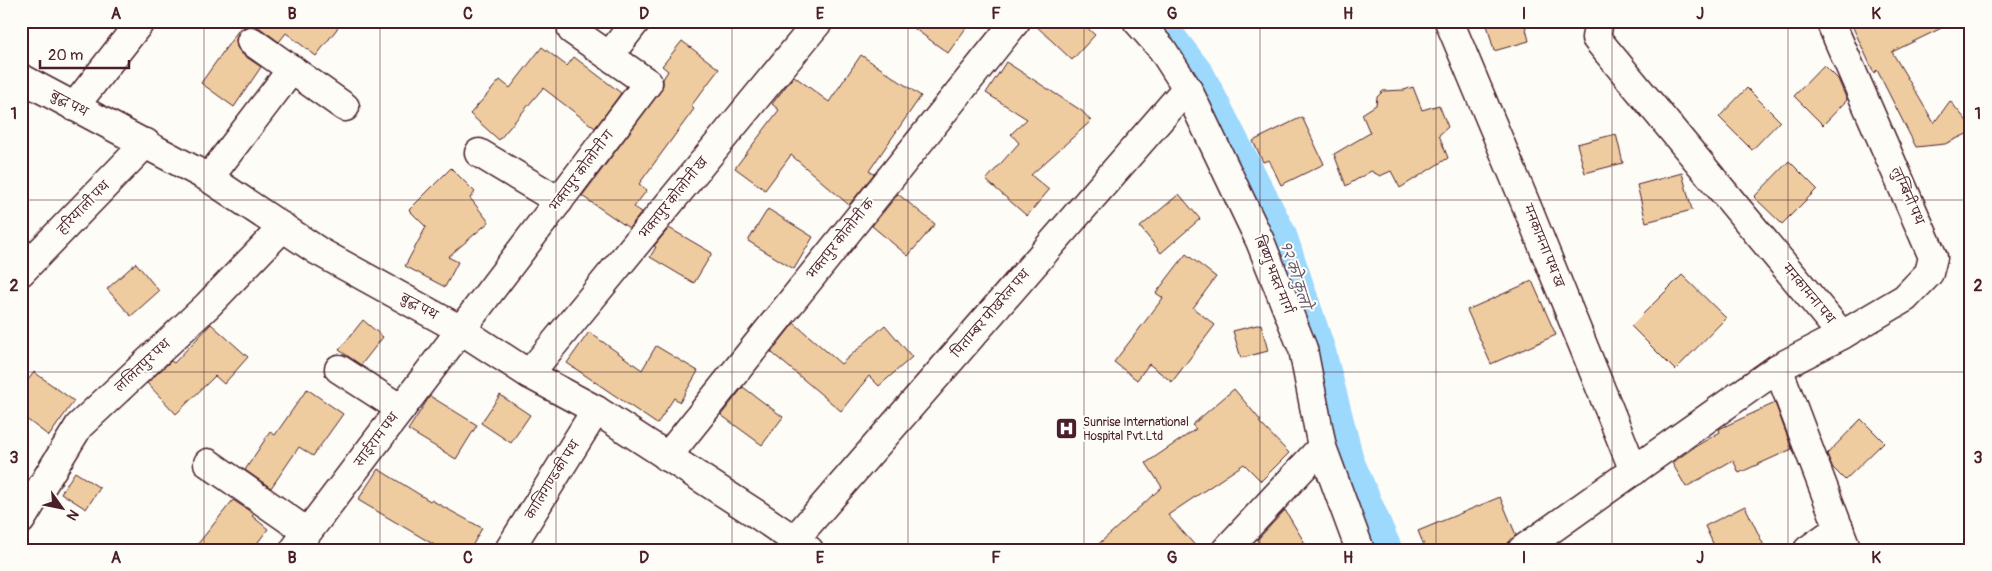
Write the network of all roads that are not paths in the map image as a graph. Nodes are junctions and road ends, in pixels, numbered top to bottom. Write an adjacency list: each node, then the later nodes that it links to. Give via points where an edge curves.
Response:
1 (141, 21): 15 (street)
2 (636, 21): 11 (street)
3 (819, 21): 27 (street, भक्तपुर कोलोनी ख)
4 (1016, 21): 31 (street, भक्तपुर कोलोनी क)
5 (1137, 21): 14 (street, बिष्णु भक्त मार्ग, via 1162,50)
6 (1449, 21): 33 (street, मनकामना पथ ख)
7 (1599, 21): 24 (street, मनकामना पथ, via 1596,38)
8 (1830, 21): 24 (street, लुम्बिनी पथ, via 1933,257 1929,273 1906,298)
9 (572, 30): 11 (street)
10 (251, 41): 12 (street)
11 (609, 56): 20 (street, भक्तपुर कोलोनी ग, via 648,83)
12 (292, 70): 16 (street); 19 (street)
13 (21, 78): 15 (street, बुद्ध पथ)
14 (1187, 88): 30 (street, बिष्णु भक्त मार्ग, via 1260,240 1303,349); 37 (street, पिताम्बर पोखरेल पथ)
15 (74, 107): 17 (street, बुद्ध पथ)
16 (345, 107)
17 (146, 143): 19 (street, बुद्ध पथ); 22 (street, हरियाली पथ)
18 (479, 153): 20 (street)
19 (208, 178): 21 (street, बुद्ध पथ)
20 (559, 201): 23 (street, भक्तपुर कोलोनी ग)
21 (283, 227): 23 (street, बुद्ध पथ, via 318,251); 34 (street, ललितपुर पथ, via 207,306 78,426)
22 (21, 272)
23 (460, 330): 27 (street, बुद्ध पथ); 28 (street, साईराम पथ)
24 (1842, 335): 25 (street, मनकामना पथ)
25 (1778, 368): 33 (street, मनकामना पथ); 35 (street)
26 (340, 369): 28 (street)
27 (529, 374): 29 (street, बुद्ध पथ)
28 (401, 409): 36 (street, साईराम पथ)
29 (596, 410): 31 (street, बुद्ध पथ); 38 (street, कालिगण्डकी पथ)
30 (1322, 447): 39 (street); 40 (street, बिष्णु भक्त मार्ग)
31 (667, 457): 37 (street, बुद्ध पथ)
32 (208, 463): 36 (street)
33 (1634, 471): 41 (street, मनकामना पथ)
34 (21, 520)
35 (1843, 539): 42 (street)
36 (301, 541)
37 (802, 545)
38 (509, 550)
39 (1226, 550)
40 (1360, 550)
41 (1522, 550)
42 (1808, 550)

